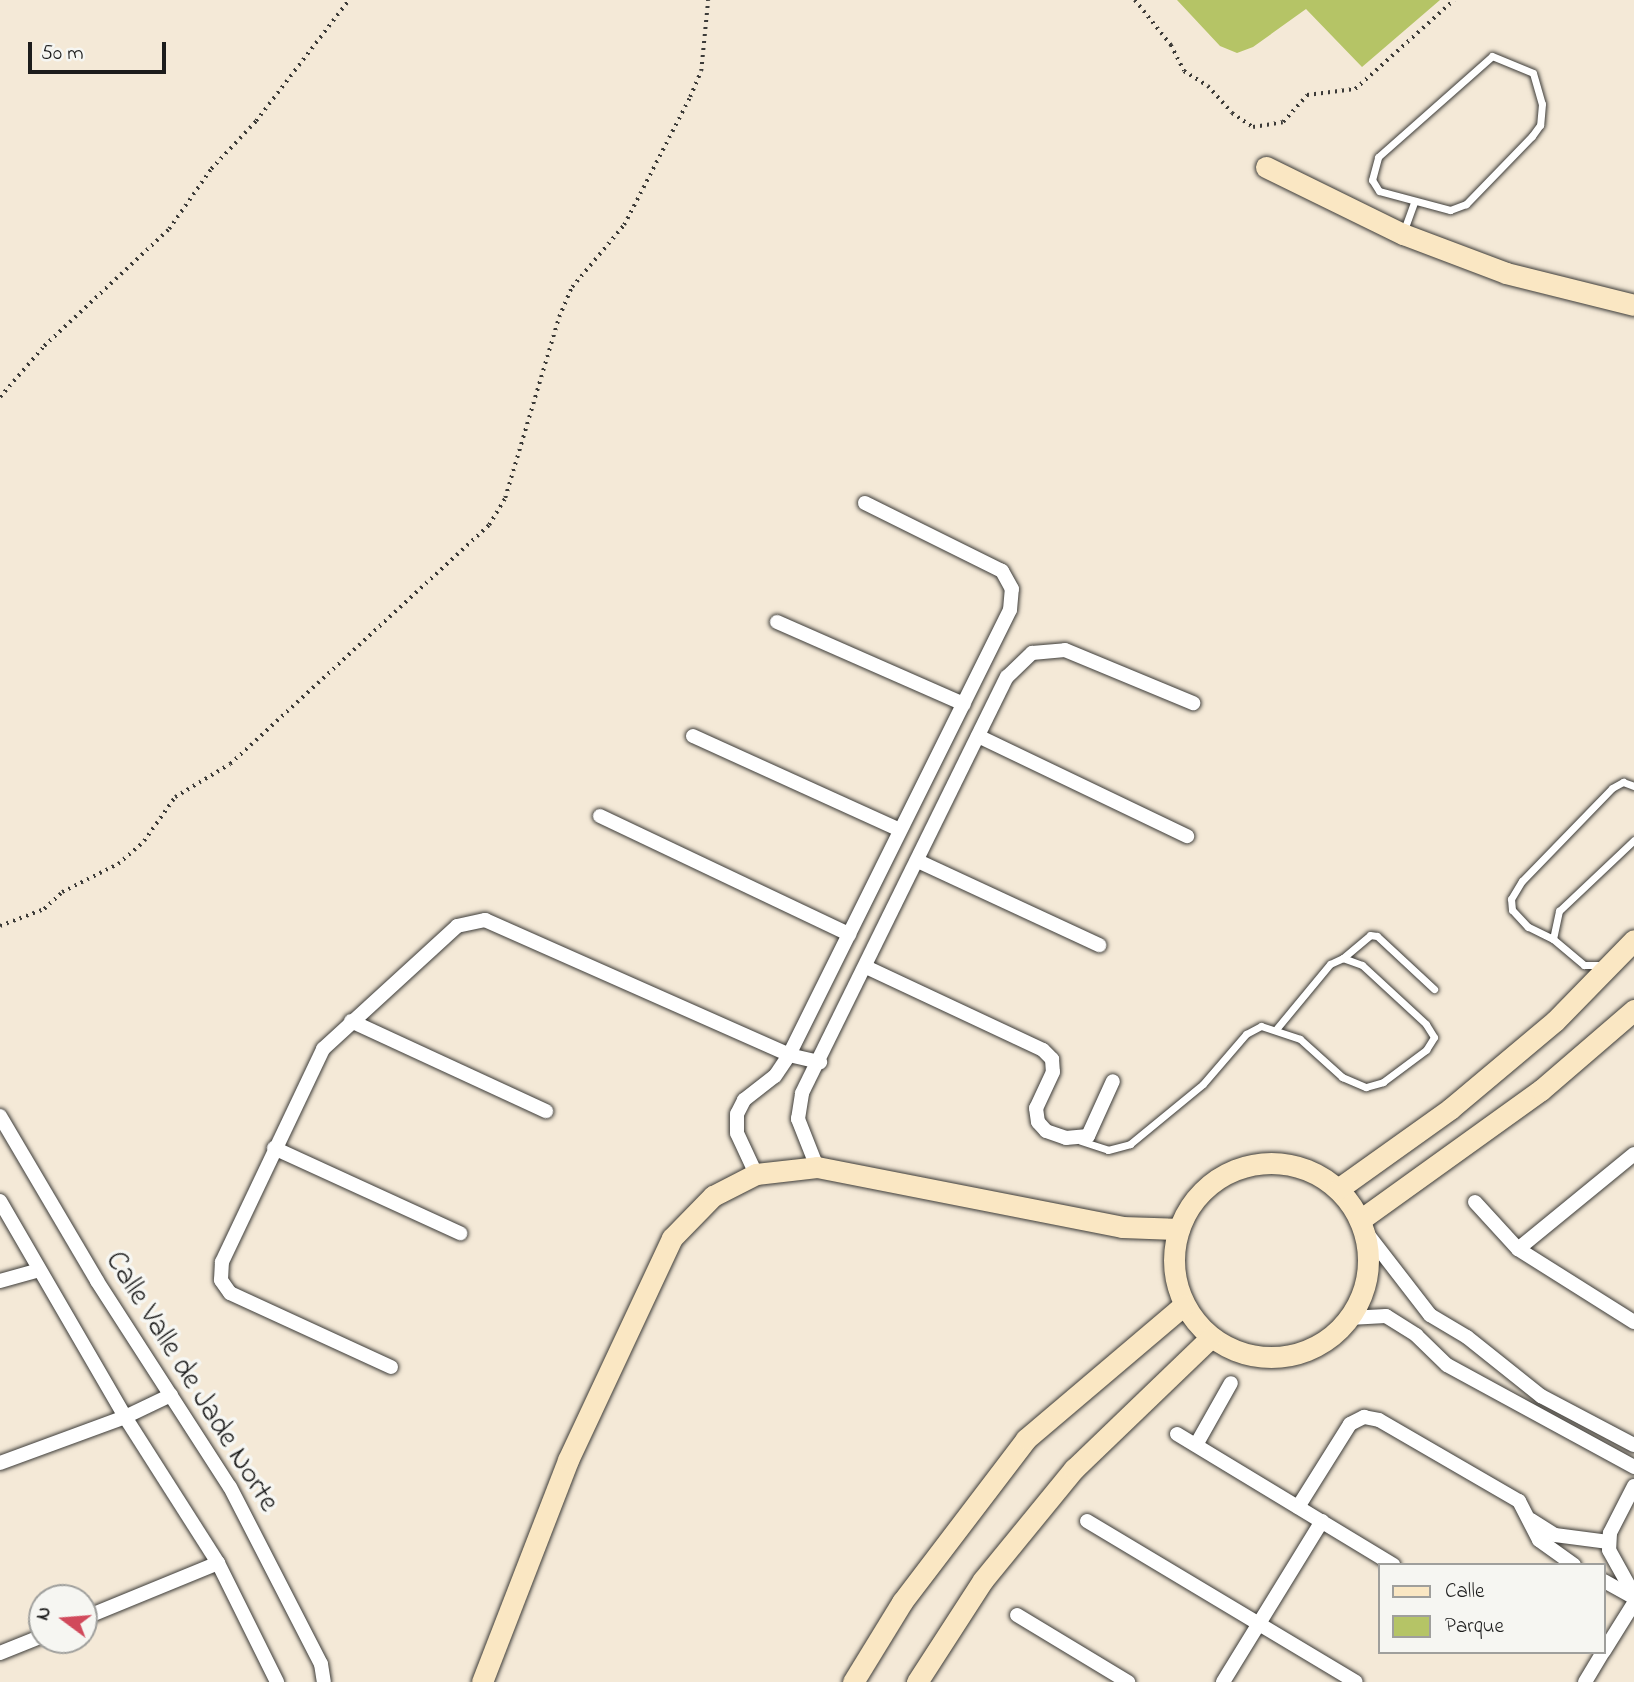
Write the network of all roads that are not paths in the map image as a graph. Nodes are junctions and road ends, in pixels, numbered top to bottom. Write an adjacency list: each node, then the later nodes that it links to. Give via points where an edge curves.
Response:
1 (1266, 167): 3 (street)
2 (1414, 202): 2 (lane, via 1450,210 1466,204 1532,136 1540,125 1542,104 1533,73 1492,56 1378,157 1371,168 1379,191); 3 (lane)
3 (1403, 234): 4 (street, via 1506,273)
4 (1634, 305)
5 (865, 503): 8 (street, via 1002,571 1013,589 1010,610)
6 (777, 622): 8 (street)
7 (1193, 703): 10 (street, via 1065,650 1031,653 1007,677)
8 (964, 704): 13 (street)
9 (693, 736): 13 (street)
10 (978, 736): 14 (street); 16 (street)
11 (1634, 786): 18 (lane, via 1623,782 1612,788 1516,889 1512,911 1528,927)
12 (600, 816): 17 (street)
13 (900, 830): 17 (street)
14 (1187, 836)
15 (1634, 840): 18 (lane, via 1559,911)
16 (918, 861): 20 (street); 23 (street)
17 (849, 934): 28 (street)
18 (1553, 939): 22 (lane, via 1584,965)
19 (1634, 940): 22 (street)
20 (1099, 945)
21 (1343, 958): 24 (lane, via 1370,935 1377,936); 27 (lane, via 1330,964); 27 (lane, via 1363,965 1426,1024 1434,1037 1426,1050 1383,1082 1366,1087 1342,1077 1300,1039)
22 (1613, 962): 38 (street, via 1555,1021 1450,1109)
23 (866, 967): 29 (street); 33 (street, via 1042,1049 1052,1059 1053,1072 1036,1108 1038,1122 1046,1131)
24 (1434, 989)
25 (1634, 1010): 41 (street, via 1541,1090)
26 (351, 1021): 28 (street, via 457,926 485,920); 31 (street); 34 (street, via 323,1049)
27 (1277, 1028): 33 (lane, via 1261,1026 1246,1034 1203,1084 1130,1143 1108,1150)
28 (789, 1055): 29 (street); 37 (street, via 775,1076 744,1100 737,1114 737,1133)
29 (820, 1062): 36 (street, via 803,1093 798,1119)
30 (1113, 1081): 33 (street, via 1088,1136)
31 (546, 1111)
32 (0, 1116): 55 (street, Calle Valle de Jade Norte)
33 (1077, 1139)
34 (274, 1148): 43 (street); 53 (street, via 222,1262 221,1280 230,1293)
35 (1634, 1154): 44 (street)
36 (817, 1167): 37 (street); 42 (street, via 1122,1227)
37 (756, 1174): 83 (street, via 713,1196 672,1238 568,1460)
38 (1338, 1189): 41 (street); 42 (street, via 1305,1168 1266,1162 1229,1172 1198,1195)
39 (0, 1201): 45 (street)
40 (1475, 1202): 44 (street)
41 (1364, 1228): 48 (street); 49 (street, via 1363,1290)
42 (1179, 1229): 47 (street, via 1174,1267)
43 (460, 1233)
44 (1518, 1249): 50 (street)
45 (40, 1270): 46 (street); 56 (street)
46 (0, 1281)
47 (1184, 1305): 52 (street); 84 (street, via 1026,1439 902,1602)
48 (1430, 1315): 51 (street); 59 (street, via 1467,1337 1541,1396)
49 (1349, 1318): 51 (street, via 1386,1316); 52 (street, via 1327,1339 1301,1353 1271,1358 1242,1353)
50 (1634, 1322)
51 (1416, 1335): 61 (street, via 1447,1365)
52 (1211, 1337): 85 (street, via 1074,1469 983,1580)
53 (391, 1367)
54 (1231, 1383): 58 (street)
55 (171, 1395): 56 (street); 82 (street, Calle Valle de Jade Norte, via 230,1487 321,1664)
56 (125, 1417): 60 (street); 68 (street)
57 (1177, 1434): 58 (street)
58 (1196, 1445): 63 (street)
59 (1634, 1445)
60 (0, 1463)
61 (1634, 1467)
62 (1632, 1493): 67 (street)
63 (1298, 1507): 64 (street, via 1350,1424 1364,1417 1379,1420 1519,1501); 66 (street)
64 (1531, 1520): 67 (street, via 1555,1535); 70 (street, via 1539,1539)
65 (1087, 1521): 76 (street)
66 (1322, 1521): 69 (street); 76 (street)
67 (1609, 1542): 72 (street, via 1613,1562)
68 (218, 1563): 74 (street); 81 (street)
69 (1390, 1563)
70 (1571, 1563)
71 (1606, 1582): 72 (street)
72 (1634, 1596)
73 (1634, 1603): 78 (street)
74 (98, 1612)
75 (1017, 1615): 86 (street)
76 (1259, 1623): 87 (street); 88 (street)
77 (28, 1642): 79 (street)
78 (1606, 1649)
79 (0, 1653)
80 (1603, 1654): 89 (street)
81 (277, 1682)
82 (324, 1682)
83 (482, 1682)
84 (853, 1682)
85 (917, 1682)
86 (1128, 1682)
87 (1223, 1682)
88 (1356, 1682)
89 (1585, 1682)

